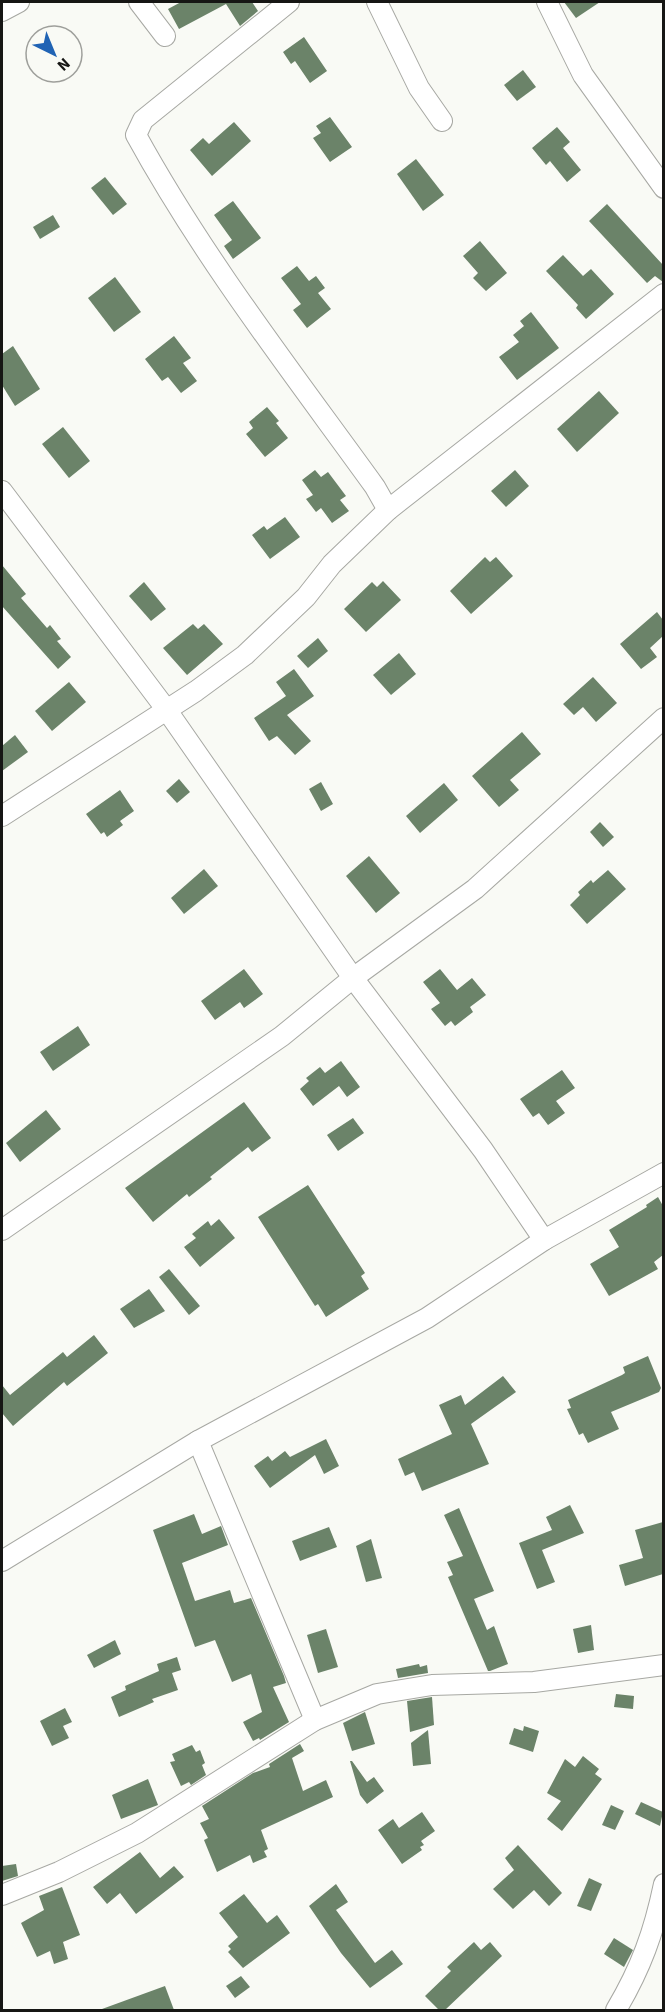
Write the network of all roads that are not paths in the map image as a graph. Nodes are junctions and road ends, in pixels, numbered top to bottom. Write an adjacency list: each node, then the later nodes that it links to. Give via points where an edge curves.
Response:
1 (19, 2): 6 (street)
2 (139, 2): 7 (street)
3 (289, 2): 12 (street, via 142,120 136,135 210,258)
4 (377, 2): 8 (street, via 419,88)
5 (547, 2): 9 (street, via 583,75)
6 (2, 11)
7 (165, 36)
8 (442, 121)
9 (663, 189)
10 (663, 294): 12 (street)
11 (2, 491): 13 (street)
12 (388, 510): 13 (street, via 245,656)
13 (166, 709): 15 (street); 16 (street)
14 (663, 718): 16 (street, via 475,889)
15 (2, 816)
16 (353, 978): 18 (street, via 282,1036); 19 (street, via 483,1150)
17 (663, 1173): 19 (street)
18 (2, 1230)
19 (544, 1240): 20 (street, via 427,1318)
20 (198, 1441): 21 (street); 23 (street)
21 (2, 1561)
22 (663, 1665): 23 (street, via 534,1682 432,1685 377,1694)
23 (315, 1720): 25 (street, via 137,1833)
24 (663, 1884): 26 (street, via 648,1947)
25 (2, 1895)
26 (616, 2010)

